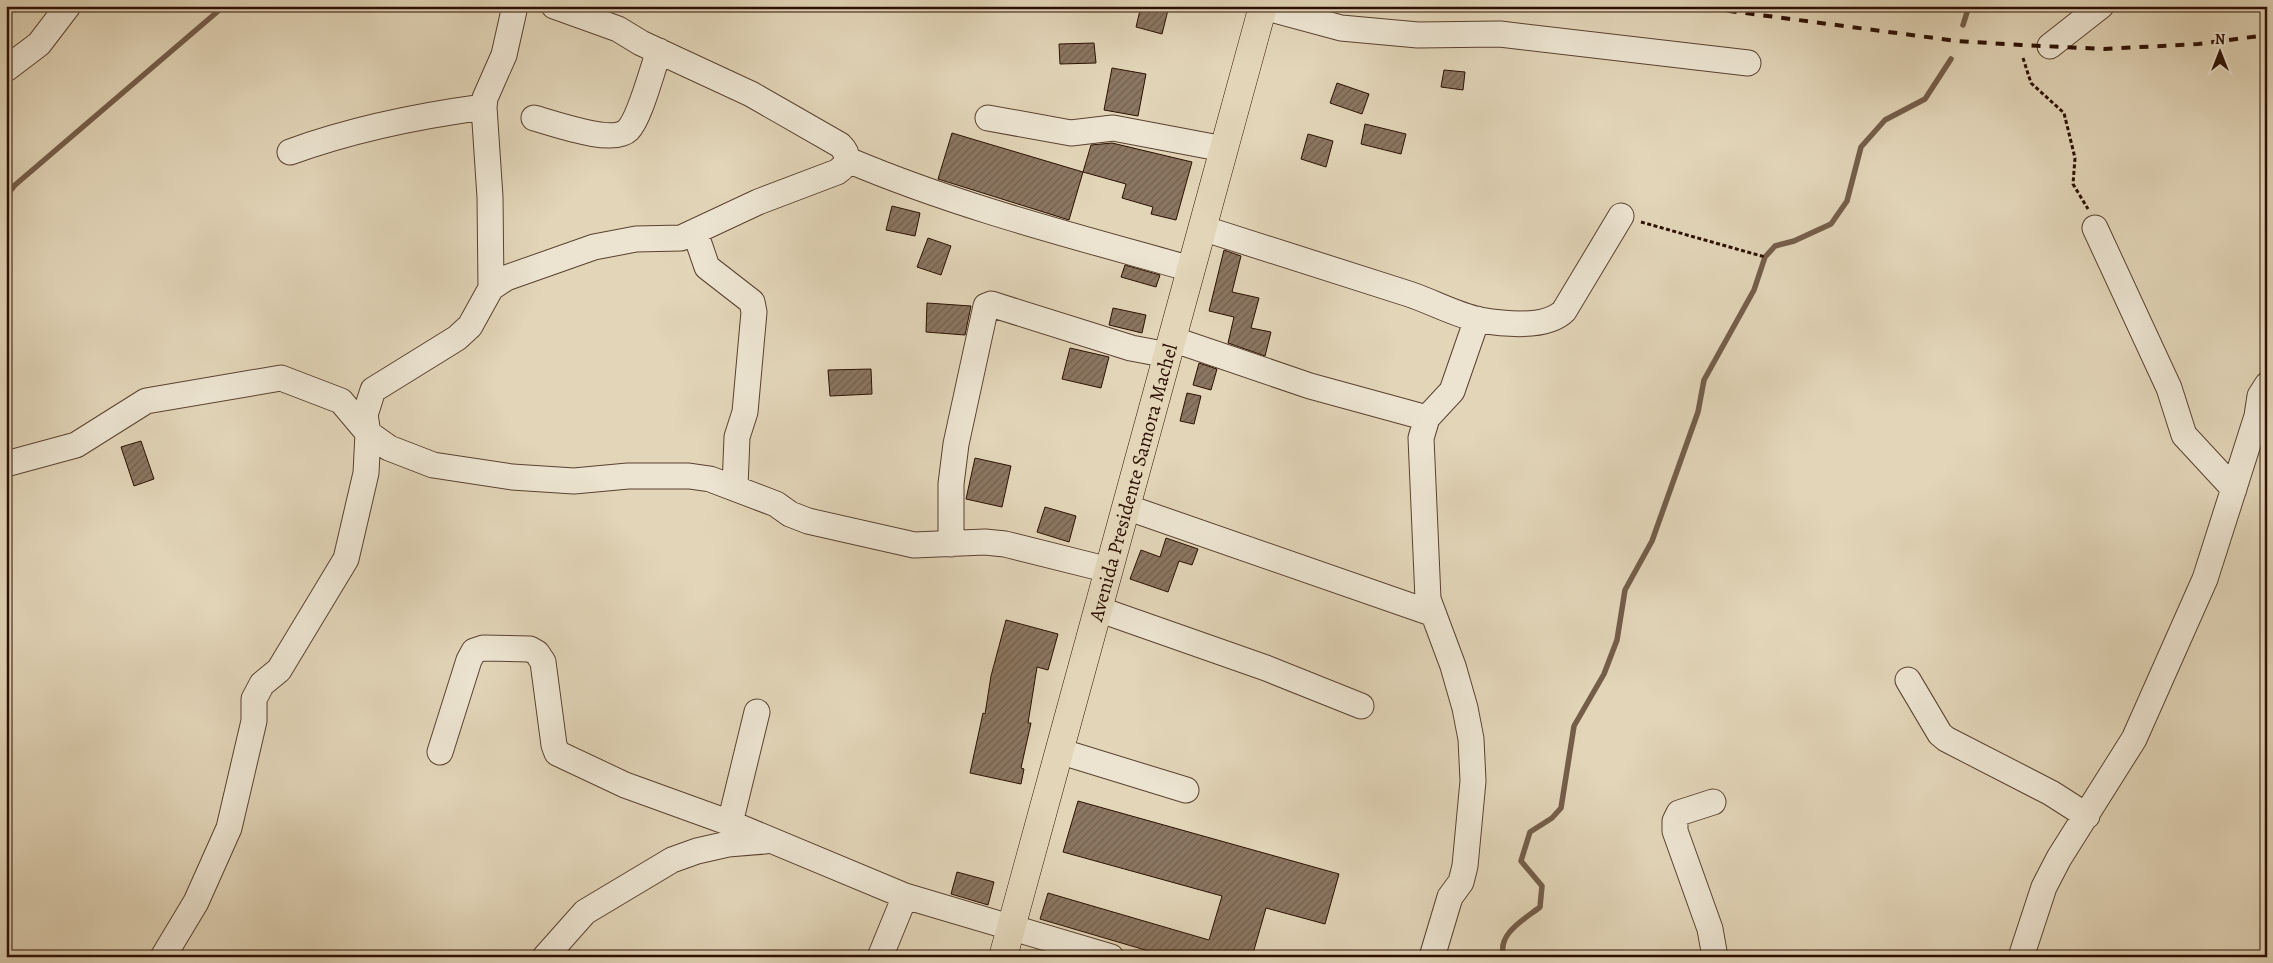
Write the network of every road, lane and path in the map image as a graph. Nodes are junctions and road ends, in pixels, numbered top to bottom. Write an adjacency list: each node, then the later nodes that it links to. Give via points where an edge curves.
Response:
1 (68, 6): 10 (street, via 39,44)
2 (515, 6): 11 (street, via 506,48)
3 (554, 6): 7 (street, via 604,23)
4 (2102, 6): 6 (street)
5 (1262, 7): 9 (street, via 1341,28 1418,35 1500,34); 14 (main road, Avenida Presidente Samora Machel)
6 (2050, 46)
7 (659, 51): 12 (street, via 627,132 617,136 600,135); 16 (street, via 751,94 840,145)
8 (2023, 58): 19 (path, via 2031,83 2064,113 2075,158 2073,184)
9 (1748, 63)
10 (6, 69)
11 (484, 107): 15 (street, via 376,126); 23 (street)
12 (534, 118)
13 (988, 118): 14 (street, via 1071,133 1113,128)
14 (1224, 149): 18 (main road, Avenida Presidente Samora Machel)
15 (290, 152)
16 (848, 160): 20 (street, via 837,172 758,202); 22 (street, via 912,187)
17 (1621, 216): 21 (path); 24 (street, via 1557,318 1532,322)
18 (1202, 228): 22 (main road, Avenida Presidente Samora Machel); 24 (street)
19 (2095, 228): 31 (street, via 2170,388 2184,435)
20 (695, 232): 23 (street, via 671,239 636,239 594,247 506,278); 30 (street, via 707,267 752,302 754,312 745,412 737,437)
21 (1765, 257)
22 (1191, 269): 25 (main road, Avenida Presidente Samora Machel)
23 (492, 288): 28 (street, via 470,326 457,338 373,390 365,415)
24 (1477, 319): 27 (street, via 1452,391)
25 (1170, 347): 27 (street); 32 (main road, Avenida Presidente Samora Machel); 33 (street, via 1131,348 991,304 986,306 956,444 951,484)
26 (2267, 385): 31 (street, via 2260,396 2258,416)
27 (1427, 418): 36 (street, via 1420,456)
28 (368, 433): 29 (street, via 341,401 281,378 146,401 76,444); 30 (street, via 389,448 433,465 512,477 574,481 628,476 689,476 710,478); 49 (street, via 366,473 346,559 279,670 262,684 254,699 254,721 229,828 196,902)
29 (6, 464)
30 (735, 488): 33 (street, via 776,504 808,522 914,545)
31 (2234, 489): 44 (street, via 2206,579 2134,740)
32 (1126, 507): 34 (main road, Avenida Presidente Samora Machel); 36 (street)
33 (950, 544): 34 (street, via 1004,544)
34 (1109, 570): 35 (main road, Avenida Presidente Samora Machel)
35 (1098, 608): 38 (street); 41 (main road, Avenida Presidente Samora Machel)
36 (1431, 612): 54 (street, via 1453,666 1465,708 1473,781 1465,866 1461,882 1450,897)
37 (1908, 680): 44 (street, via 1946,739 2052,794)
38 (1361, 706)
39 (758, 712): 45 (street)
40 (440, 752): 45 (street, via 474,652 483,648 530,649 543,662 557,753 625,785)
41 (1059, 752): 42 (street); 48 (main road, Avenida Presidente Samora Machel)
42 (1186, 790)
43 (1713, 802): 55 (street, via 1679,813 1675,831 1710,929)
44 (2087, 816): 56 (street, via 2044,887)
45 (730, 823): 46 (street)
46 (770, 841): 47 (street); 50 (street, via 728,844 672,860 585,912)
47 (905, 896): 48 (street); 51 (street)
48 (1011, 928): 52 (main road, Avenida Presidente Samora Machel); 53 (street)
49 (163, 957)
50 (545, 957)
51 (880, 957)
52 (1003, 957)
53 (1111, 957)
54 (1432, 957)
55 (1715, 957)
56 (2021, 957)

